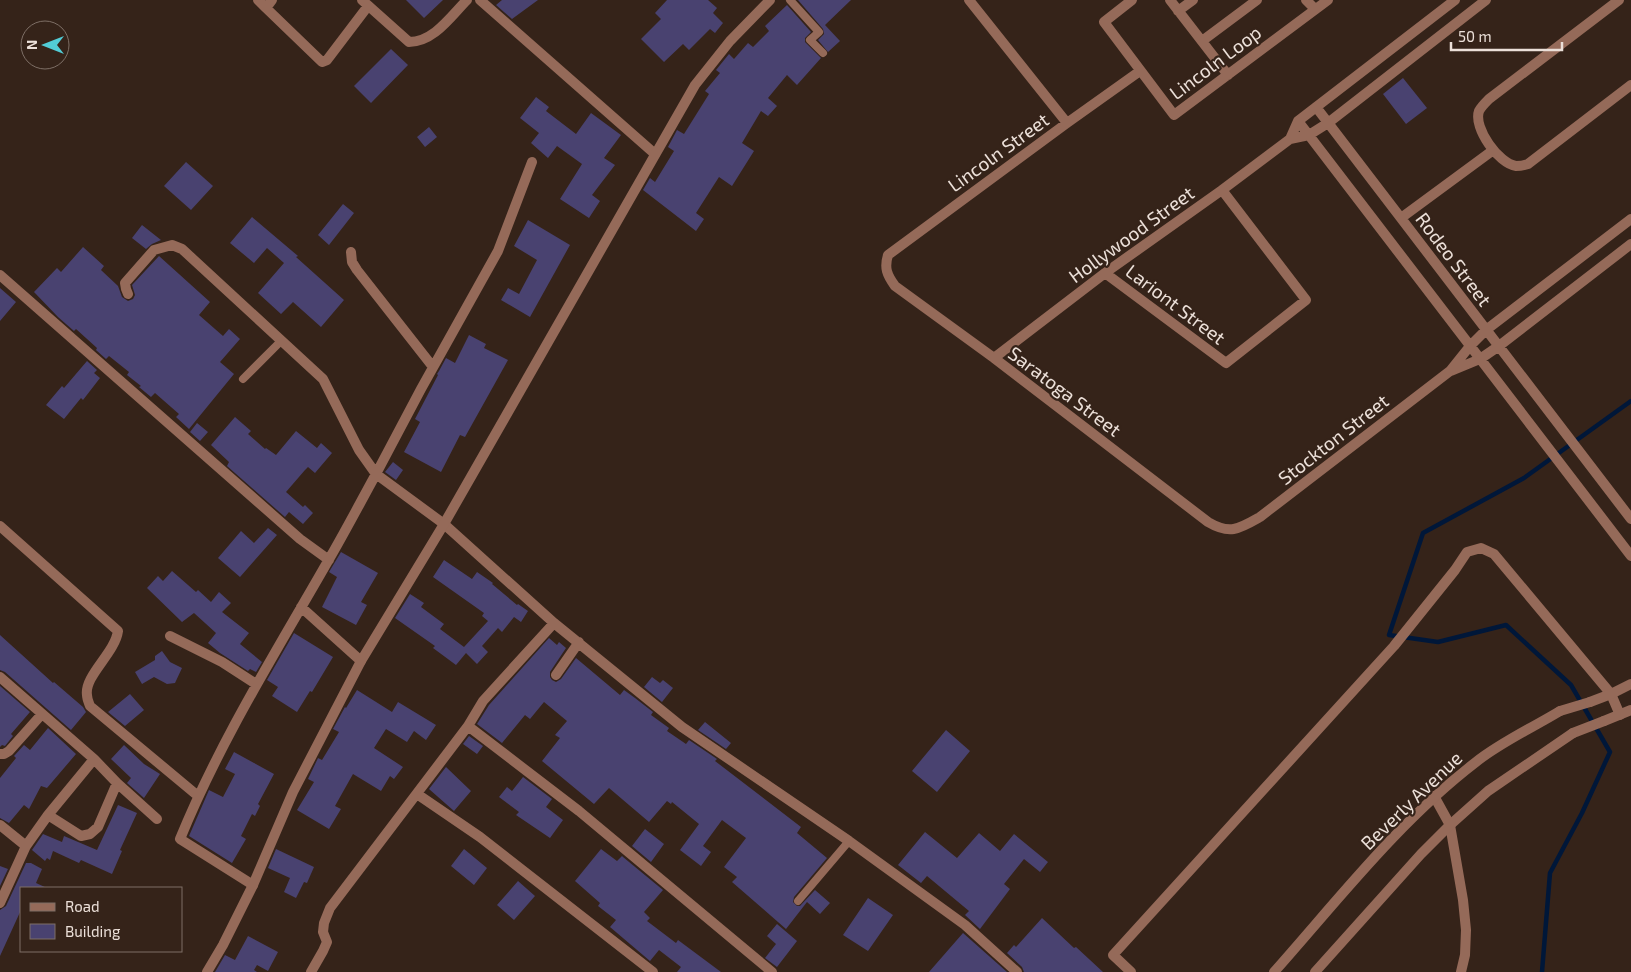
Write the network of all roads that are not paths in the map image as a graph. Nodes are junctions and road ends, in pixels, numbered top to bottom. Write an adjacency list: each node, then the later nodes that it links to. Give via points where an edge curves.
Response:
1 (258, 0): 17 (street)
2 (467, 0): 16 (street, via 427,39 418,42 409,42)
3 (480, 0): 32 (street)
4 (770, 0): 32 (street, via 695,85)
5 (790, 0): 21 (lane, via 819,32 810,40)
6 (969, 0): 27 (street)
7 (1132, 0): 22 (street, Lincoln Loop, via 1104,22)
8 (1170, 0): 19 (street)
9 (1193, 0): 19 (street)
10 (1257, 0): 20 (street)
11 (1306, 0): 18 (street)
12 (1328, 0): 18 (street, Lincoln Loop)
13 (1455, 0): 25 (street)
14 (1486, 0): 28 (street)
15 (1619, 0): 31 (street, via 1489,99 1479,111 1478,122)
16 (365, 3): 17 (street, via 327,60 322,62)
17 (269, 4)
18 (1315, 10): 23 (street, Lincoln Loop)
19 (1178, 11): 20 (street)
20 (1202, 41): 23 (street)
21 (823, 53)
22 (1140, 71): 23 (street, Lincoln Loop, via 1174,115); 27 (street, Lincoln Street)
23 (1228, 75)
24 (1631, 85): 31 (street, via 1528,164 1516,166)
25 (1316, 107): 26 (street); 28 (street, Rodeo Street)
26 (1298, 121): 29 (street); 30 (street)
27 (1066, 123): 39 (street, Lincoln Street, via 888,255)
28 (1328, 123): 29 (street); 35 (street, Rodeo Street)
29 (1309, 135): 30 (street); 45 (street)
30 (1290, 139): 34 (street, Hollywood Street)
31 (1492, 151): 35 (street)
32 (655, 154): 54 (street)
33 (532, 162): 49 (street, via 498,251)
34 (1222, 190): 40 (street, Hollywood Street); 40 (street, Lariont Street, via 1306,300 1226,363)
35 (1401, 218): 43 (street, Rodeo Street)
36 (1631, 219): 43 (street)
37 (1631, 244): 46 (street)
38 (351, 252): 49 (street, via 357,270)
39 (885, 266): 47 (street, Saratoga Street, via 895,286)
40 (1105, 273): 47 (street, Hollywood Street)
41 (0, 275): 58 (street, via 300,539)
42 (128, 294): 44 (street, via 125,283 154,250 172,245 193,257)
43 (1486, 330): 45 (street); 46 (street, Rodeo Street)
44 (282, 341): 51 (lane); 52 (street, via 322,379 359,450)
45 (1470, 346): 48 (street); 50 (street)
46 (1499, 346): 48 (street); 53 (street, Rodeo Street)
47 (994, 358): 56 (street, Saratoga Street, via 1208,522 1221,530)
48 (1480, 359): 50 (street); 57 (street)
49 (433, 366): 52 (street)
50 (1450, 371): 56 (street, Stockton Street, via 1260,517)
51 (243, 379)
52 (376, 474): 54 (street); 58 (street)
53 (1631, 519)
54 (444, 524): 60 (street); 63 (street)
55 (0, 526): 77 (street, via 118,631 116,640 88,684 86,694 90,706)
56 (1234, 530)
57 (1631, 556)
58 (329, 560): 59 (street)
59 (301, 607): 63 (street); 66 (street)
60 (554, 623): 62 (street); 72 (street, via 483,701)
61 (170, 636): 66 (street, via 222,662)
62 (579, 642): 64 (street); 83 (street, via 682,728)
63 (361, 661): 85 (street, via 292,792)
64 (556, 675)
65 (0, 677): 70 (street)
66 (256, 684): 77 (street)
67 (1631, 684): 68 (street, Beverly Avenue)
68 (1611, 694): 71 (street); 78 (street, Beverly Avenue, via 1560,712 1477,761); 93 (street, via 1494,554 1482,548 1467,552 1394,646 1114,955)
69 (1631, 710): 71 (street)
70 (42, 714): 73 (street, via 9,751); 74 (street)
71 (1620, 715): 82 (street, via 1573,733 1488,791)
72 (468, 726): 76 (street); 91 (street, via 579,811)
73 (0, 754)
74 (94, 759): 75 (street); 79 (street)
75 (117, 783): 79 (street, via 98,827 90,834 81,836); 80 (street)
76 (417, 794): 89 (street, via 330,908 323,932 327,942); 90 (street, via 480,837)
77 (198, 796): 85 (street, via 180,839)
78 (1434, 796): 82 (street); 94 (street, Beverly Avenue)
79 (48, 815): 84 (street)
80 (157, 819)
81 (0, 825): 84 (street)
82 (1450, 825): 95 (street); 96 (street, via 1466,930 1465,955)
83 (850, 841): 86 (lane); 92 (street, via 965,925)
84 (26, 846): 87 (street)
85 (253, 885): 88 (street)
86 (798, 901)
87 (0, 903)
88 (207, 972)
89 (311, 972)
90 (653, 972)
91 (772, 972)
92 (1017, 972)
93 (1131, 972)
94 (1274, 972)
95 (1315, 972)
96 (1460, 972)

